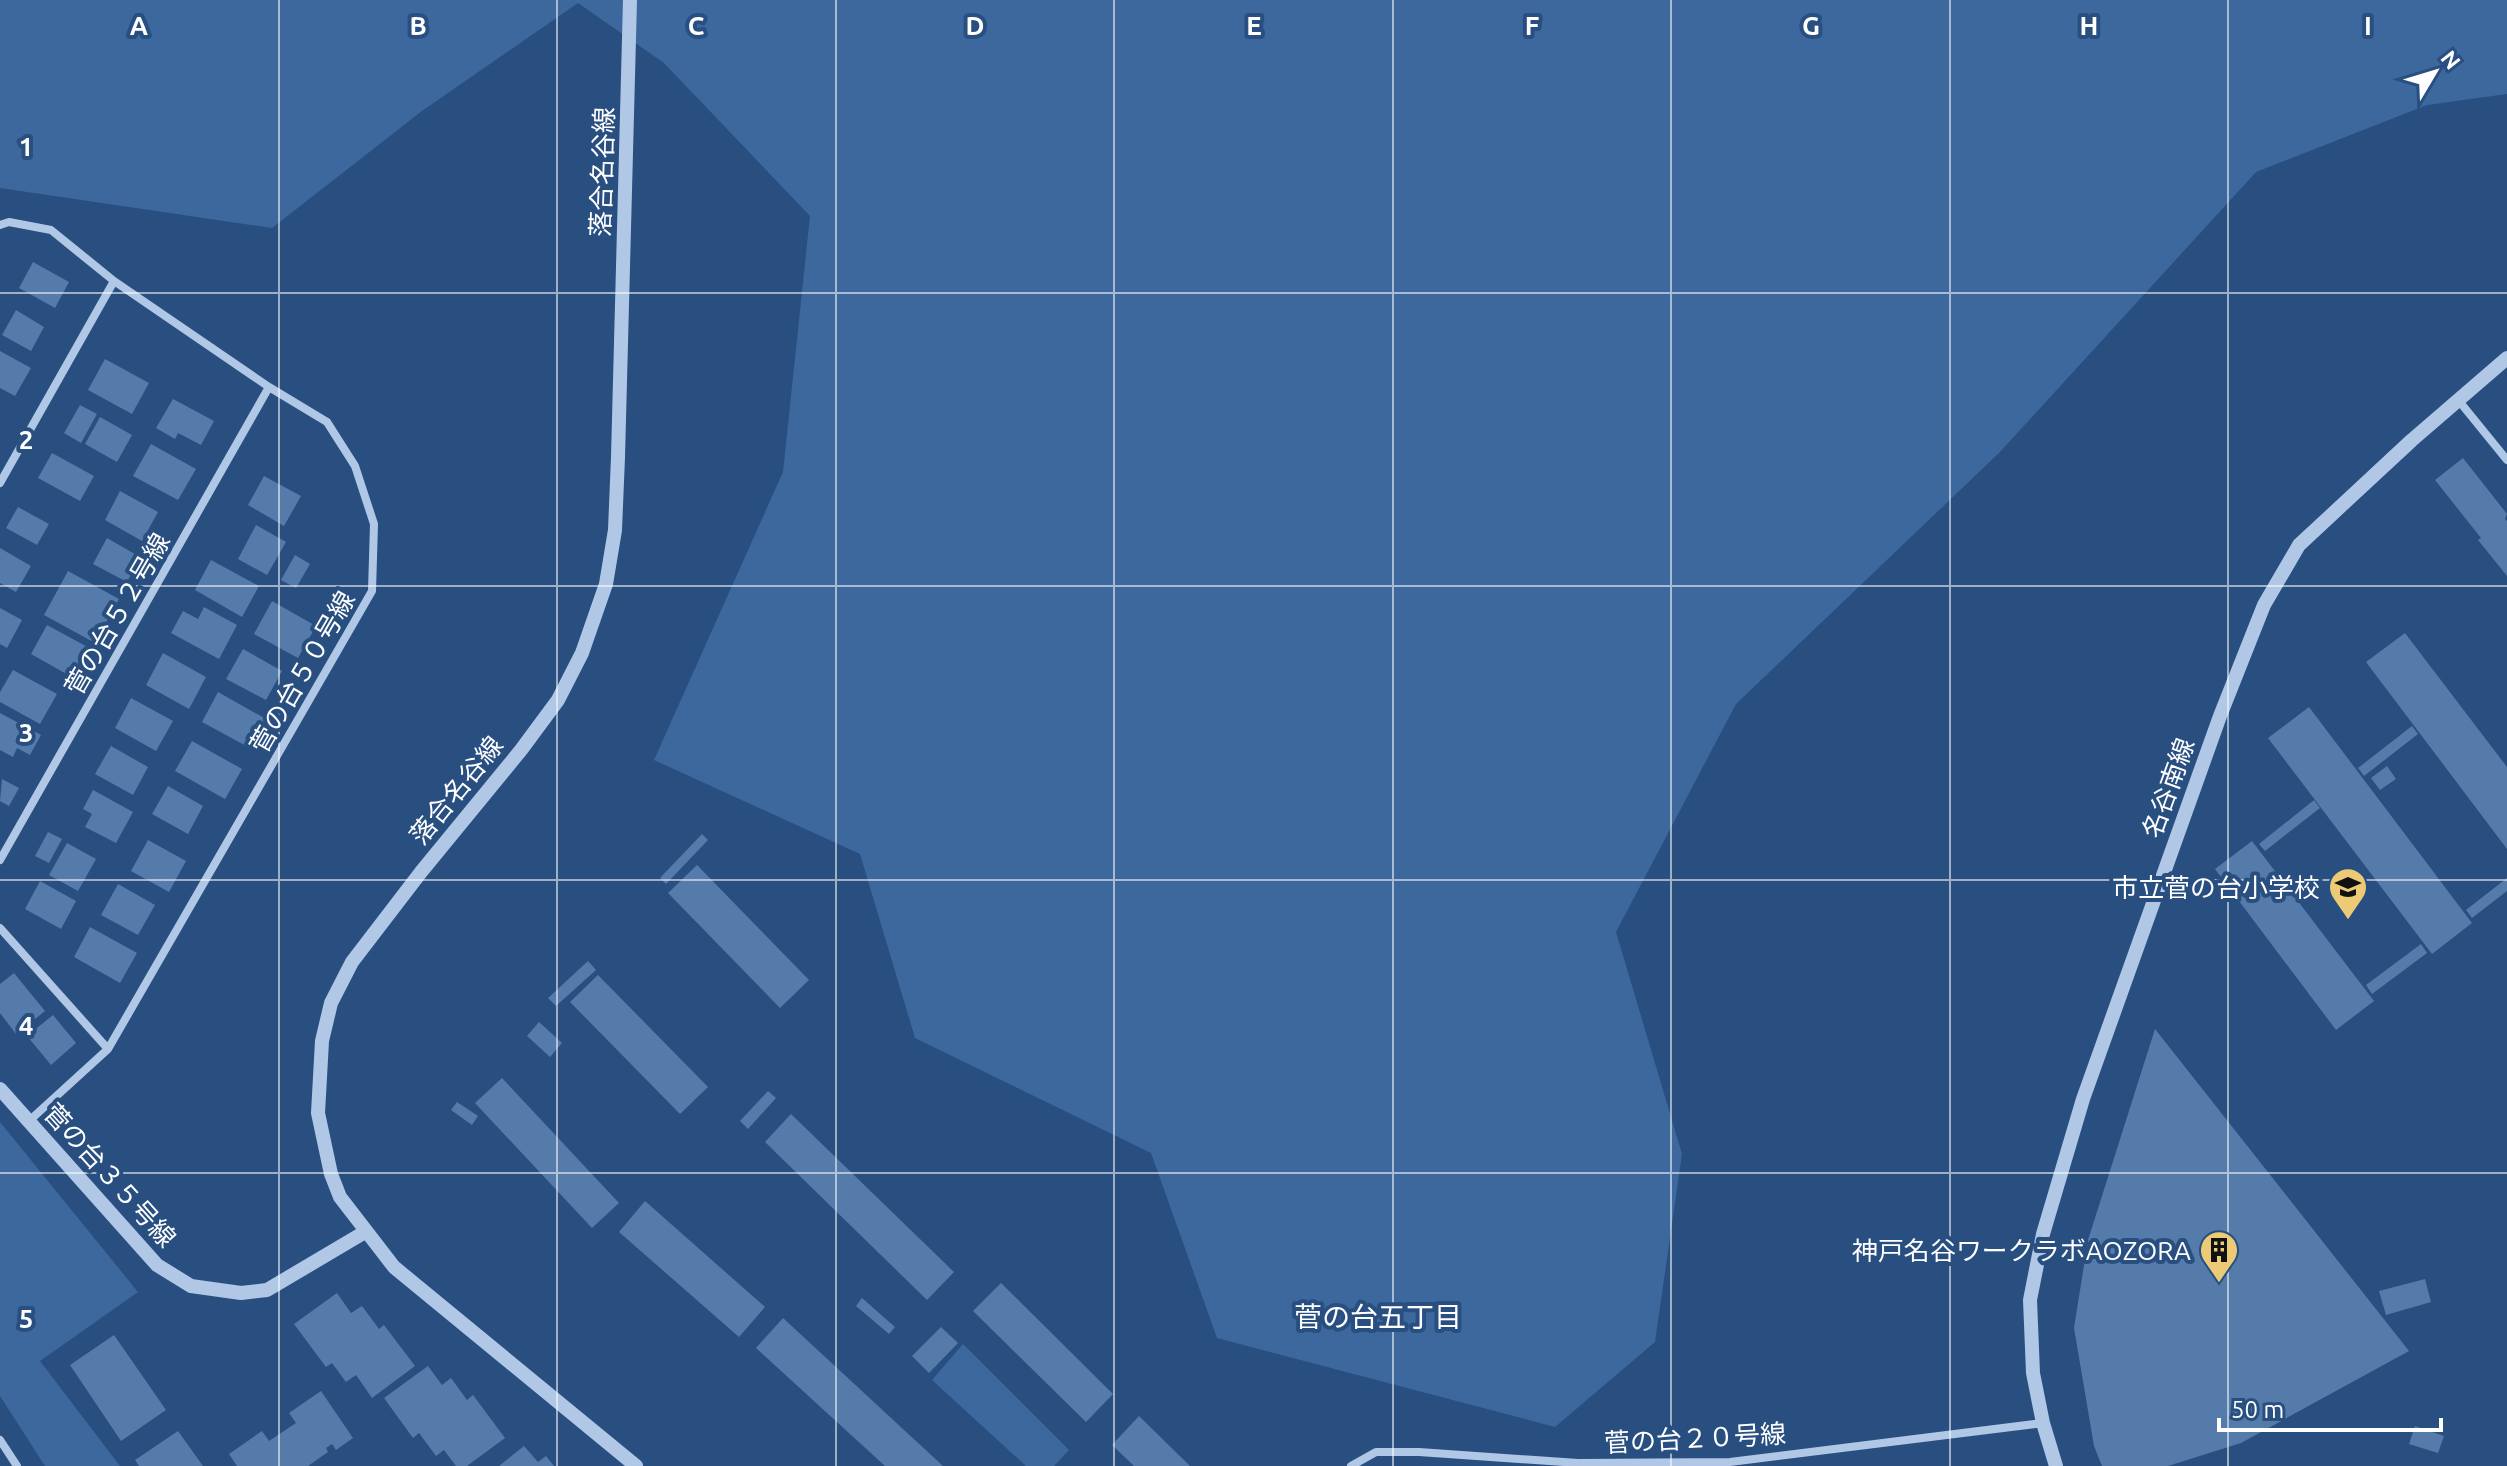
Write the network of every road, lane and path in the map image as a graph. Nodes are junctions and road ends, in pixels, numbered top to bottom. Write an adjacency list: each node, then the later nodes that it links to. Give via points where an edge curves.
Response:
1 (630, 0): 14 (street, 落合名谷線, via 618,472 606,584 582,653 558,700 352,962 331,1003 322,1041 318,1113 340,1197)
2 (0, 225): 3 (street, 菅の台５０号線, via 51,230)
3 (114, 281): 5 (street, 菅の台５０号線); 8 (street)
4 (2507, 358): 6 (street, 名谷南線)
5 (269, 387): 9 (street, 菅の台５２号線); 11 (street, 菅の台５０号線, via 327,422 355,466 374,524 372,591)
6 (2459, 401): 7 (street); 15 (street, 名谷南線, via 2299,545 2264,605 2083,1099 2043,1234 2030,1300 2033,1373)
7 (2507, 460)
8 (0, 483)
9 (0, 860)
10 (0, 928): 11 (street)
11 (108, 1049): 13 (street, 菅の台５０号線)
12 (0, 1089): 13 (street, 菅の台３５号線)
13 (29, 1121): 14 (street, 菅の台３５号線, via 157,1265 191,1286 241,1293 267,1290)
14 (365, 1232): 18 (street, 落合名谷線, via 405,1277)
15 (2043, 1423): 19 (street, 菅の台２０号線, via 1730,1462 1578,1463 1376,1452); 20 (street, 名谷南線)
16 (0, 1440): 17 (street)
17 (17, 1466)
18 (636, 1466)
19 (1351, 1466)
20 (2056, 1466)

